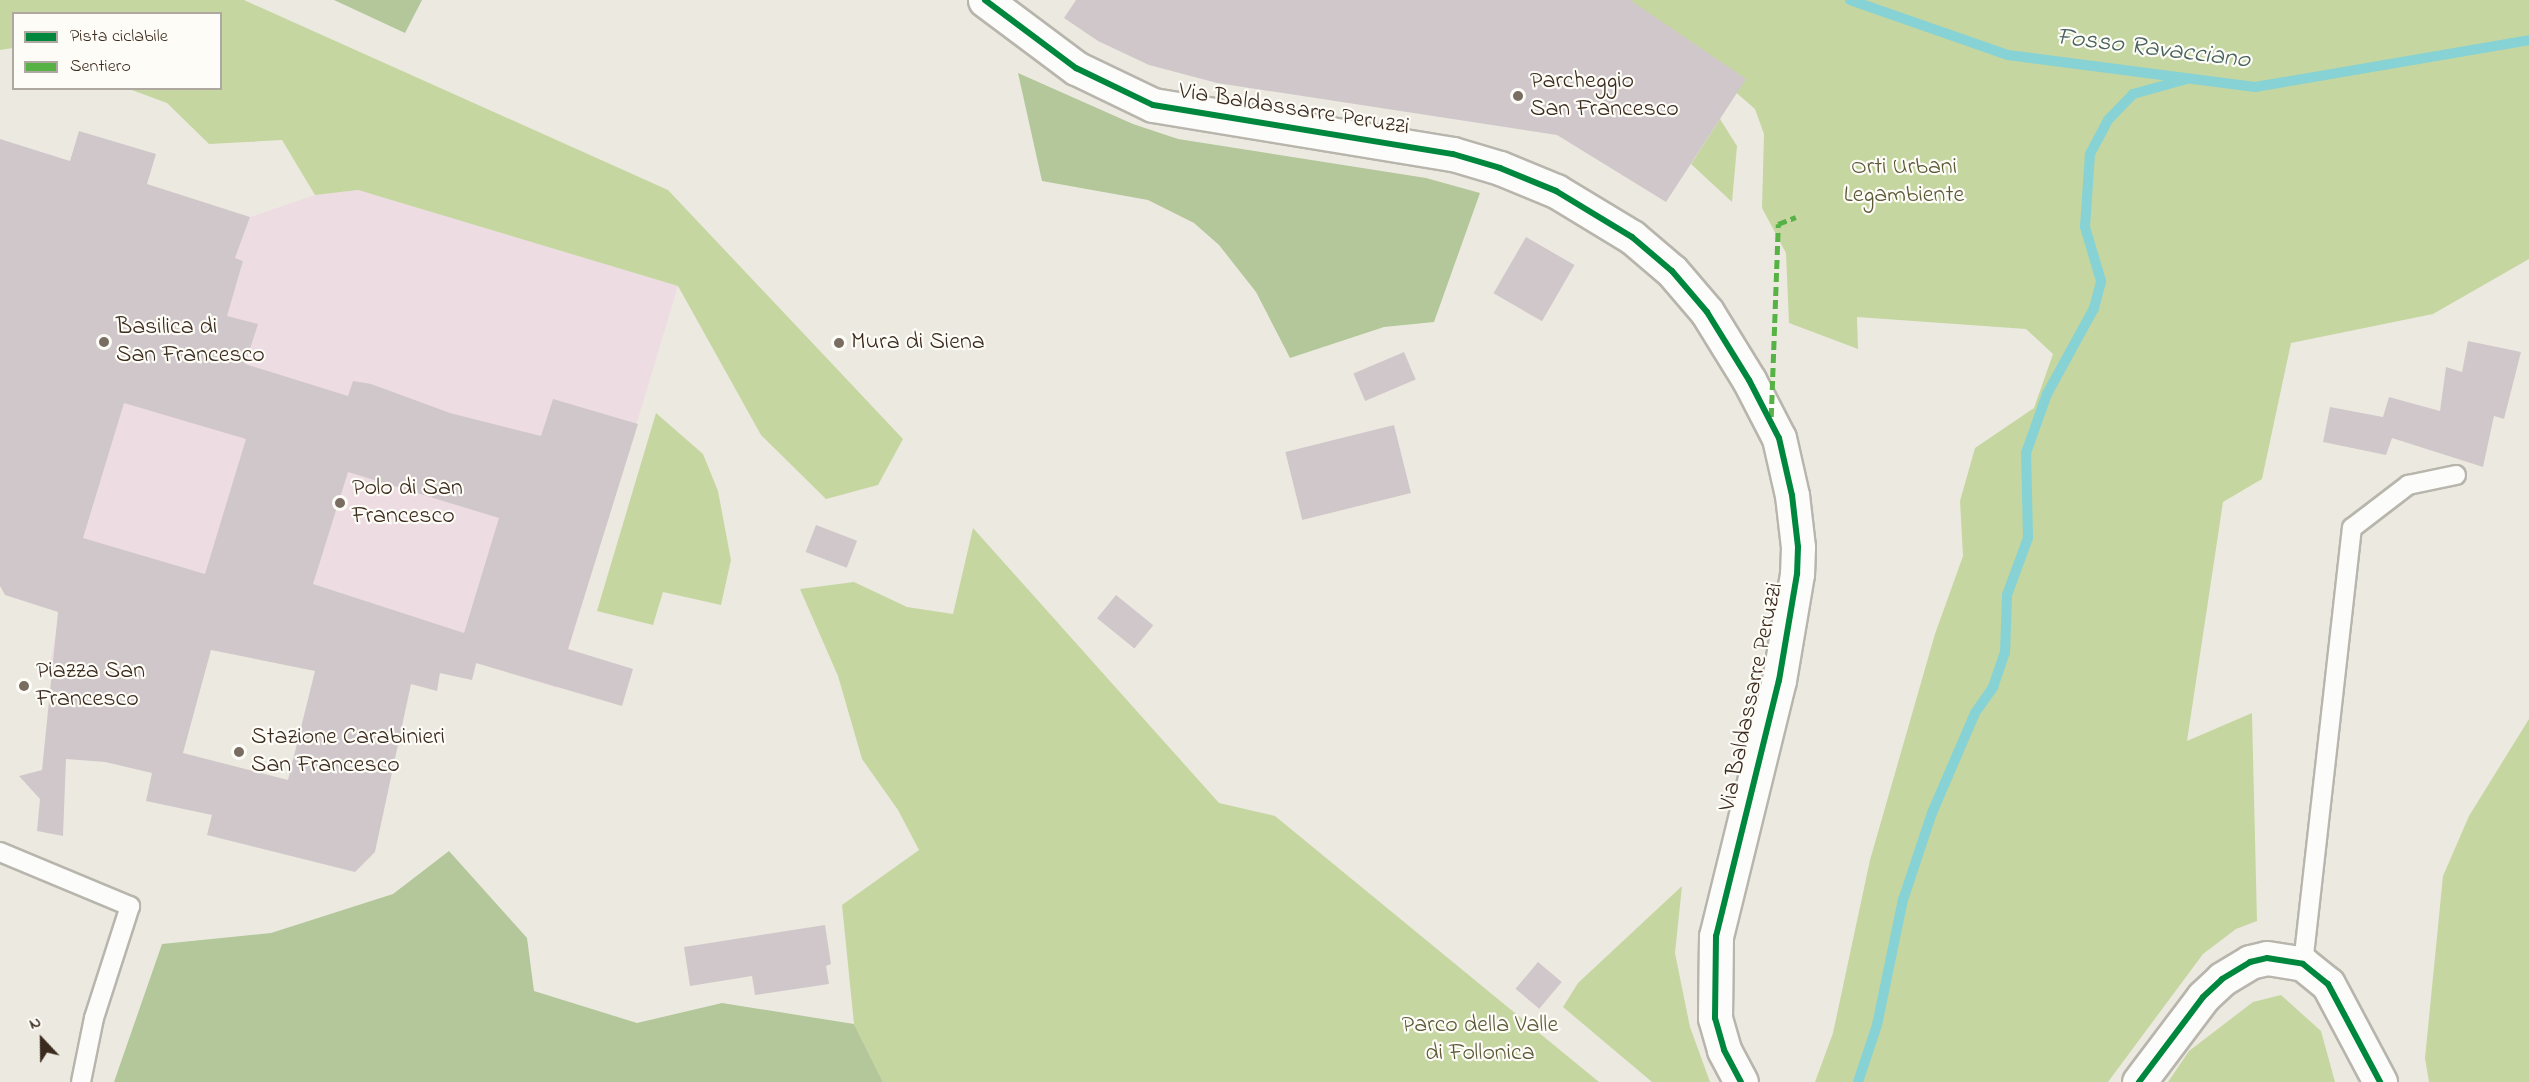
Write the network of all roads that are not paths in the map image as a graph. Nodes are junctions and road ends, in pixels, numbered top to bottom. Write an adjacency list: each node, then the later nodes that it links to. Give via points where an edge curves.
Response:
1 (985, 0): 6 (street, Via Baldassarre Peruzzi, via 1076,68 1153,105 1453,154 1556,191 1632,237 1688,287 1714,321 1779,438 1792,495 1798,547 1779,680 1716,936 1715,1018 1724,1050)
2 (2456, 475): 4 (lane, via 2408,485 2352,528)
3 (0, 852): 5 (lane, via 130,906 94,1018)
4 (2303, 964): 7 (street, via 2267,958 2250,962 2222,979 2203,997); 8 (street, via 2328,984)
5 (81, 1082)
6 (1742, 1082)
7 (2139, 1082)
8 (2380, 1082)

